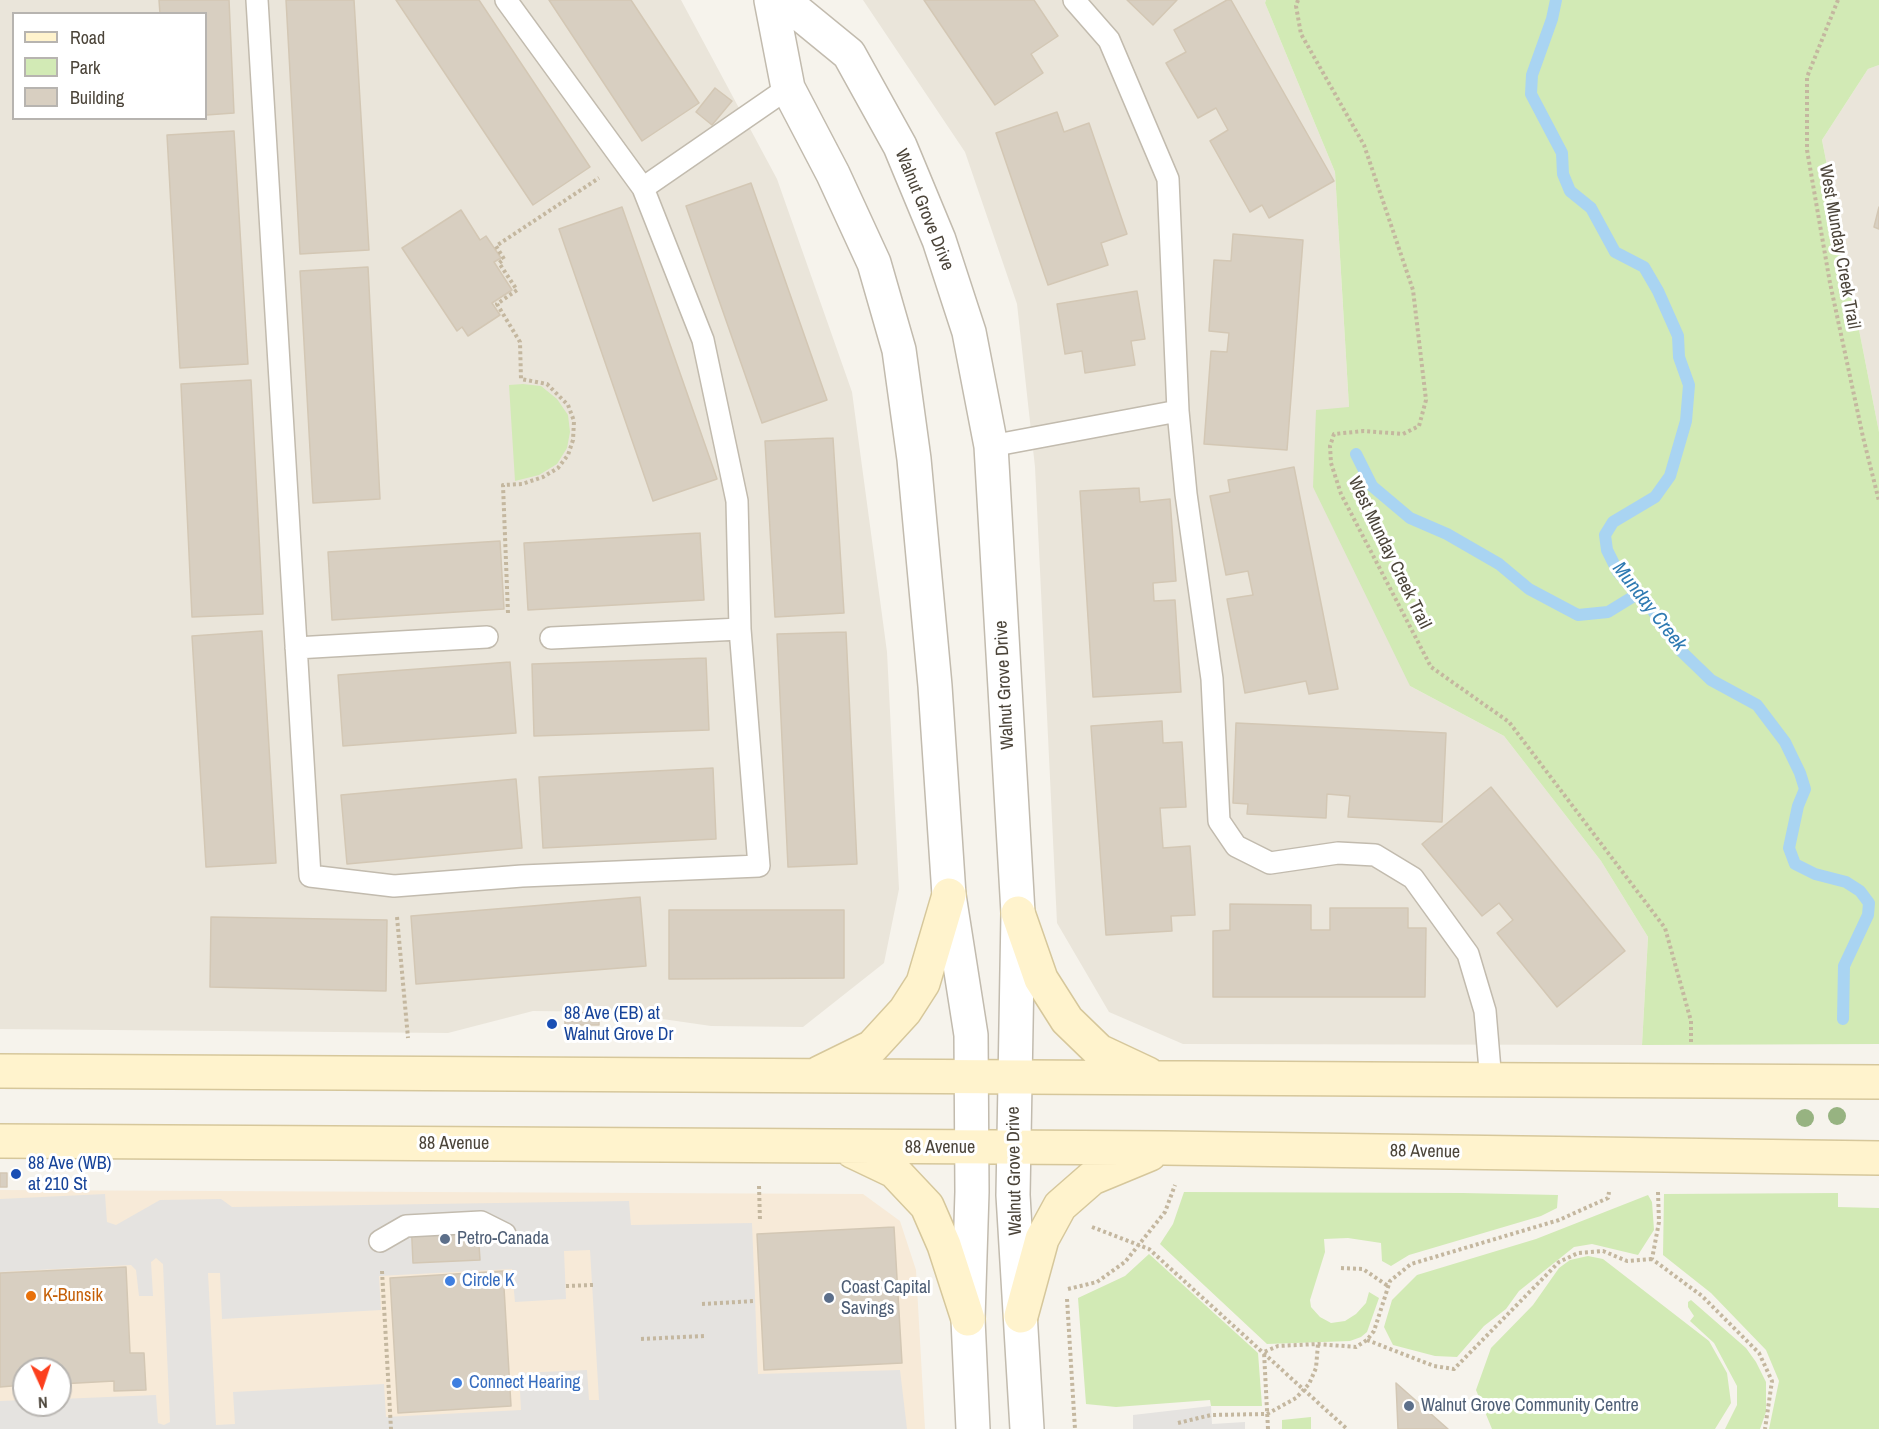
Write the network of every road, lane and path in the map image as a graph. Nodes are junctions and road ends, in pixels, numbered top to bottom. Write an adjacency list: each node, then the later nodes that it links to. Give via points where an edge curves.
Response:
1 (257, 0): 17 (lane)
2 (506, 0): 9 (lane)
3 (771, 0): 8 (street)
4 (783, 0): 12 (street, Walnut Grove Drive, via 849,54 900,146 939,240 969,332)
5 (1074, 0): 11 (lane, via 1109,40 1168,179)
6 (1298, 0): 22 (path, West Munday Creek Trail, via 1301,34 1364,145 1413,290 1426,400 1419,426 1403,434 1334,434 1331,463 1341,494 1431,667 1509,722 1665,928 1691,1021)
7 (1838, 0): 13 (path, West Munday Creek Trail, via 1807,76 1807,150 1830,283)
8 (788, 88): 10 (lane); 19 (street, via 874,263 899,350 914,459 935,686)
9 (626, 161): 10 (lane); 15 (path, via 496,246 504,259 499,263 517,290 497,304 520,342 521,379 547,384 568,405 574,421 568,455 558,468 532,480 503,485 508,621)
10 (643, 188): 14 (lane, via 703,340 737,501)
11 (1178, 411): 12 (lane); 28 (lane, via 1212,679 1219,821 1236,846 1270,863 1338,853 1375,855 1413,878 1468,954 1485,1011)
12 (991, 446): 20 (street, Walnut Grove Drive)
13 (1879, 501)
14 (740, 629): 16 (lane); 18 (lane, via 759,866)
15 (487, 637): 17 (lane)
16 (550, 638)
17 (296, 648): 18 (lane, via 310,876)
18 (394, 886): 21 (path)
19 (949, 895): 24 (main road, via 923,983 904,1011 872,1047); 25 (street, via 971,1035)
20 (1018, 913): 26 (street, Walnut Grove Drive); 27 (main road, via 1041,979 1067,1020 1099,1051)
21 (408, 1043)
22 (1691, 1054)
23 (0, 1071): 24 (main road)
24 (813, 1076): 25 (main road)
25 (973, 1078): 26 (main road); 32 (street)
26 (1015, 1078): 27 (main road); 33 (street, Walnut Grove Drive)
27 (1157, 1079): 28 (main road)
28 (1491, 1082): 29 (main road)
29 (1879, 1082)
30 (0, 1141): 31 (main road, 88 Avenue)
31 (845, 1148): 32 (main road, 88 Avenue); 53 (main road, via 894,1171 927,1206)
32 (972, 1148): 33 (main road, 88 Avenue); 53 (street)
33 (1014, 1148): 34 (main road, 88 Avenue); 52 (street, Walnut Grove Drive)
34 (1164, 1148): 35 (main road, 88 Avenue); 40 (main road, via 1092,1178)
35 (1613, 1155): 36 (main road, 88 Avenue); 49 (path, via 1608,1198 1559,1220 1411,1264)
36 (1652, 1156): 37 (main road, 88 Avenue); 45 (path, via 1659,1222)
37 (1879, 1158)
38 (1175, 1184): 44 (path, via 1165,1212)
39 (759, 1186): 41 (path)
40 (1059, 1206): 44 (path, via 1098,1231); 52 (main road, via 1042,1239)
41 (760, 1221)
42 (505, 1234): 43 (lane, via 481,1222 406,1226)
43 (380, 1241): 62 (path)
44 (1141, 1245): 58 (path); 65 (path, via 1098,1282 1066,1290)
45 (1652, 1259): 56 (path, via 1627,1261 1603,1251 1578,1253 1559,1262 1454,1369 1434,1366); 68 (path, via 1702,1296 1759,1353 1772,1381)
46 (1341, 1268): 49 (path, via 1363,1269)
47 (593, 1285): 48 (path)
48 (566, 1286)
49 (1388, 1286): 56 (path, via 1374,1331)
50 (755, 1301): 51 (path)
51 (702, 1304)
52 (1021, 1316): 64 (street, Walnut Grove Drive)
53 (968, 1319): 63 (street)
54 (704, 1336): 55 (path)
55 (641, 1339)
56 (1367, 1340): 57 (path, via 1356,1347)
57 (1318, 1344): 58 (path, via 1278,1346); 59 (path, via 1316,1368)
58 (1264, 1353): 59 (path); 60 (path)
59 (1303, 1390): 60 (path); 67 (path)
60 (1267, 1414): 61 (path, via 1211,1415); 66 (path)
61 (1178, 1423)
62 (391, 1429)
63 (973, 1429)
64 (1027, 1429)
65 (1075, 1429)
66 (1268, 1429)
67 (1347, 1429)
68 (1765, 1429)

